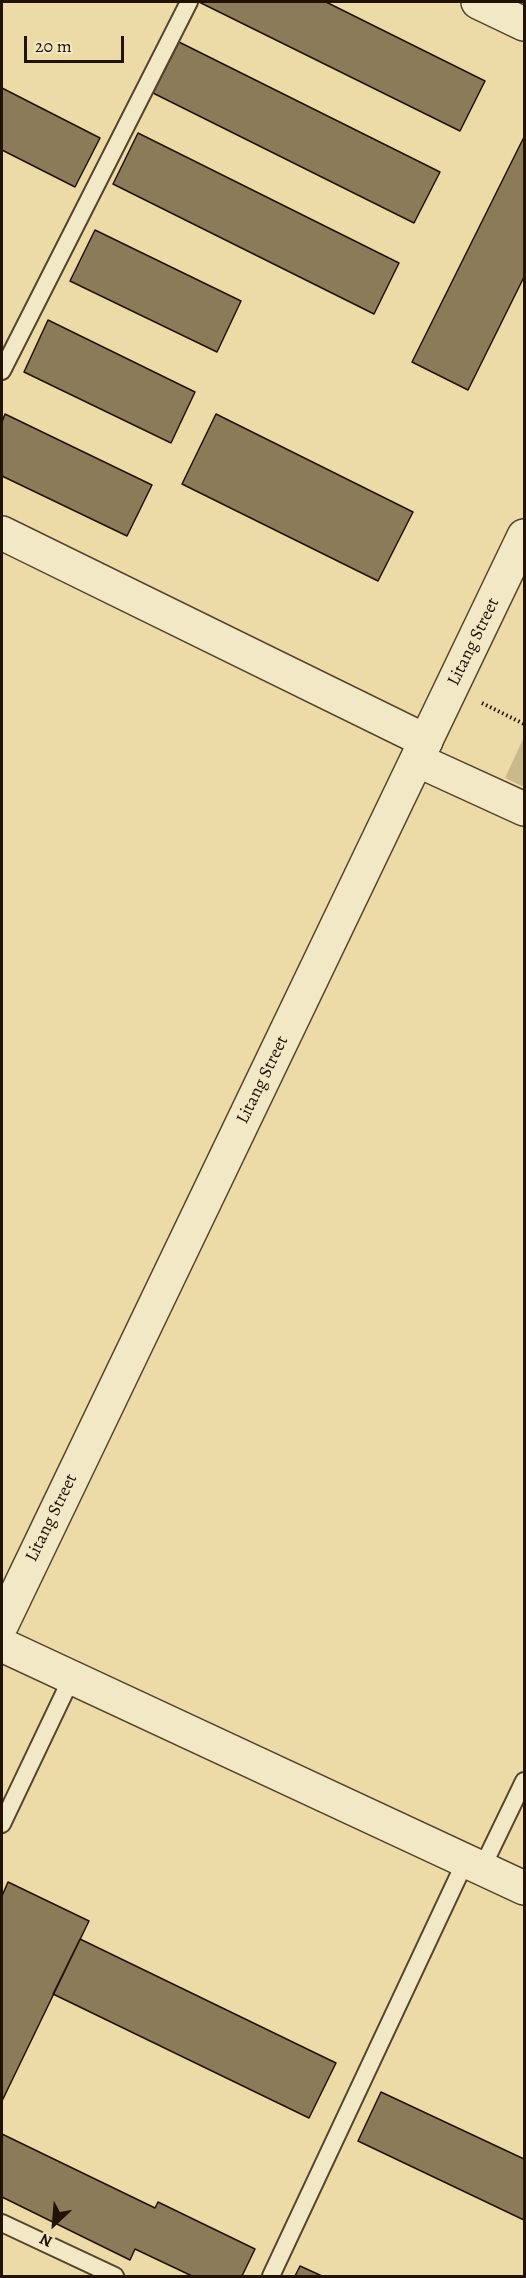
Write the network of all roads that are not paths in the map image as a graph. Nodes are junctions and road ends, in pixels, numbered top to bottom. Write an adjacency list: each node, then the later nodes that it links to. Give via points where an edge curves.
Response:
1 (189, 2): 4 (lane)
2 (478, 2): 3 (street)
3 (525, 24)
4 (2, 371)
5 (2, 533): 7 (street)
6 (525, 536): 7 (street, Litang Street)
7 (422, 751): 8 (street); 9 (street, Litang Street)
8 (525, 809)
9 (2, 1624)
10 (2, 1645): 11 (street)
11 (72, 1677): 13 (lane); 14 (street)
12 (525, 1781): 14 (lane)
13 (2, 1824)
14 (474, 1864): 15 (street); 18 (lane)
15 (525, 1888)
16 (2, 2223): 17 (lane)
17 (115, 2277)
18 (271, 2277)

